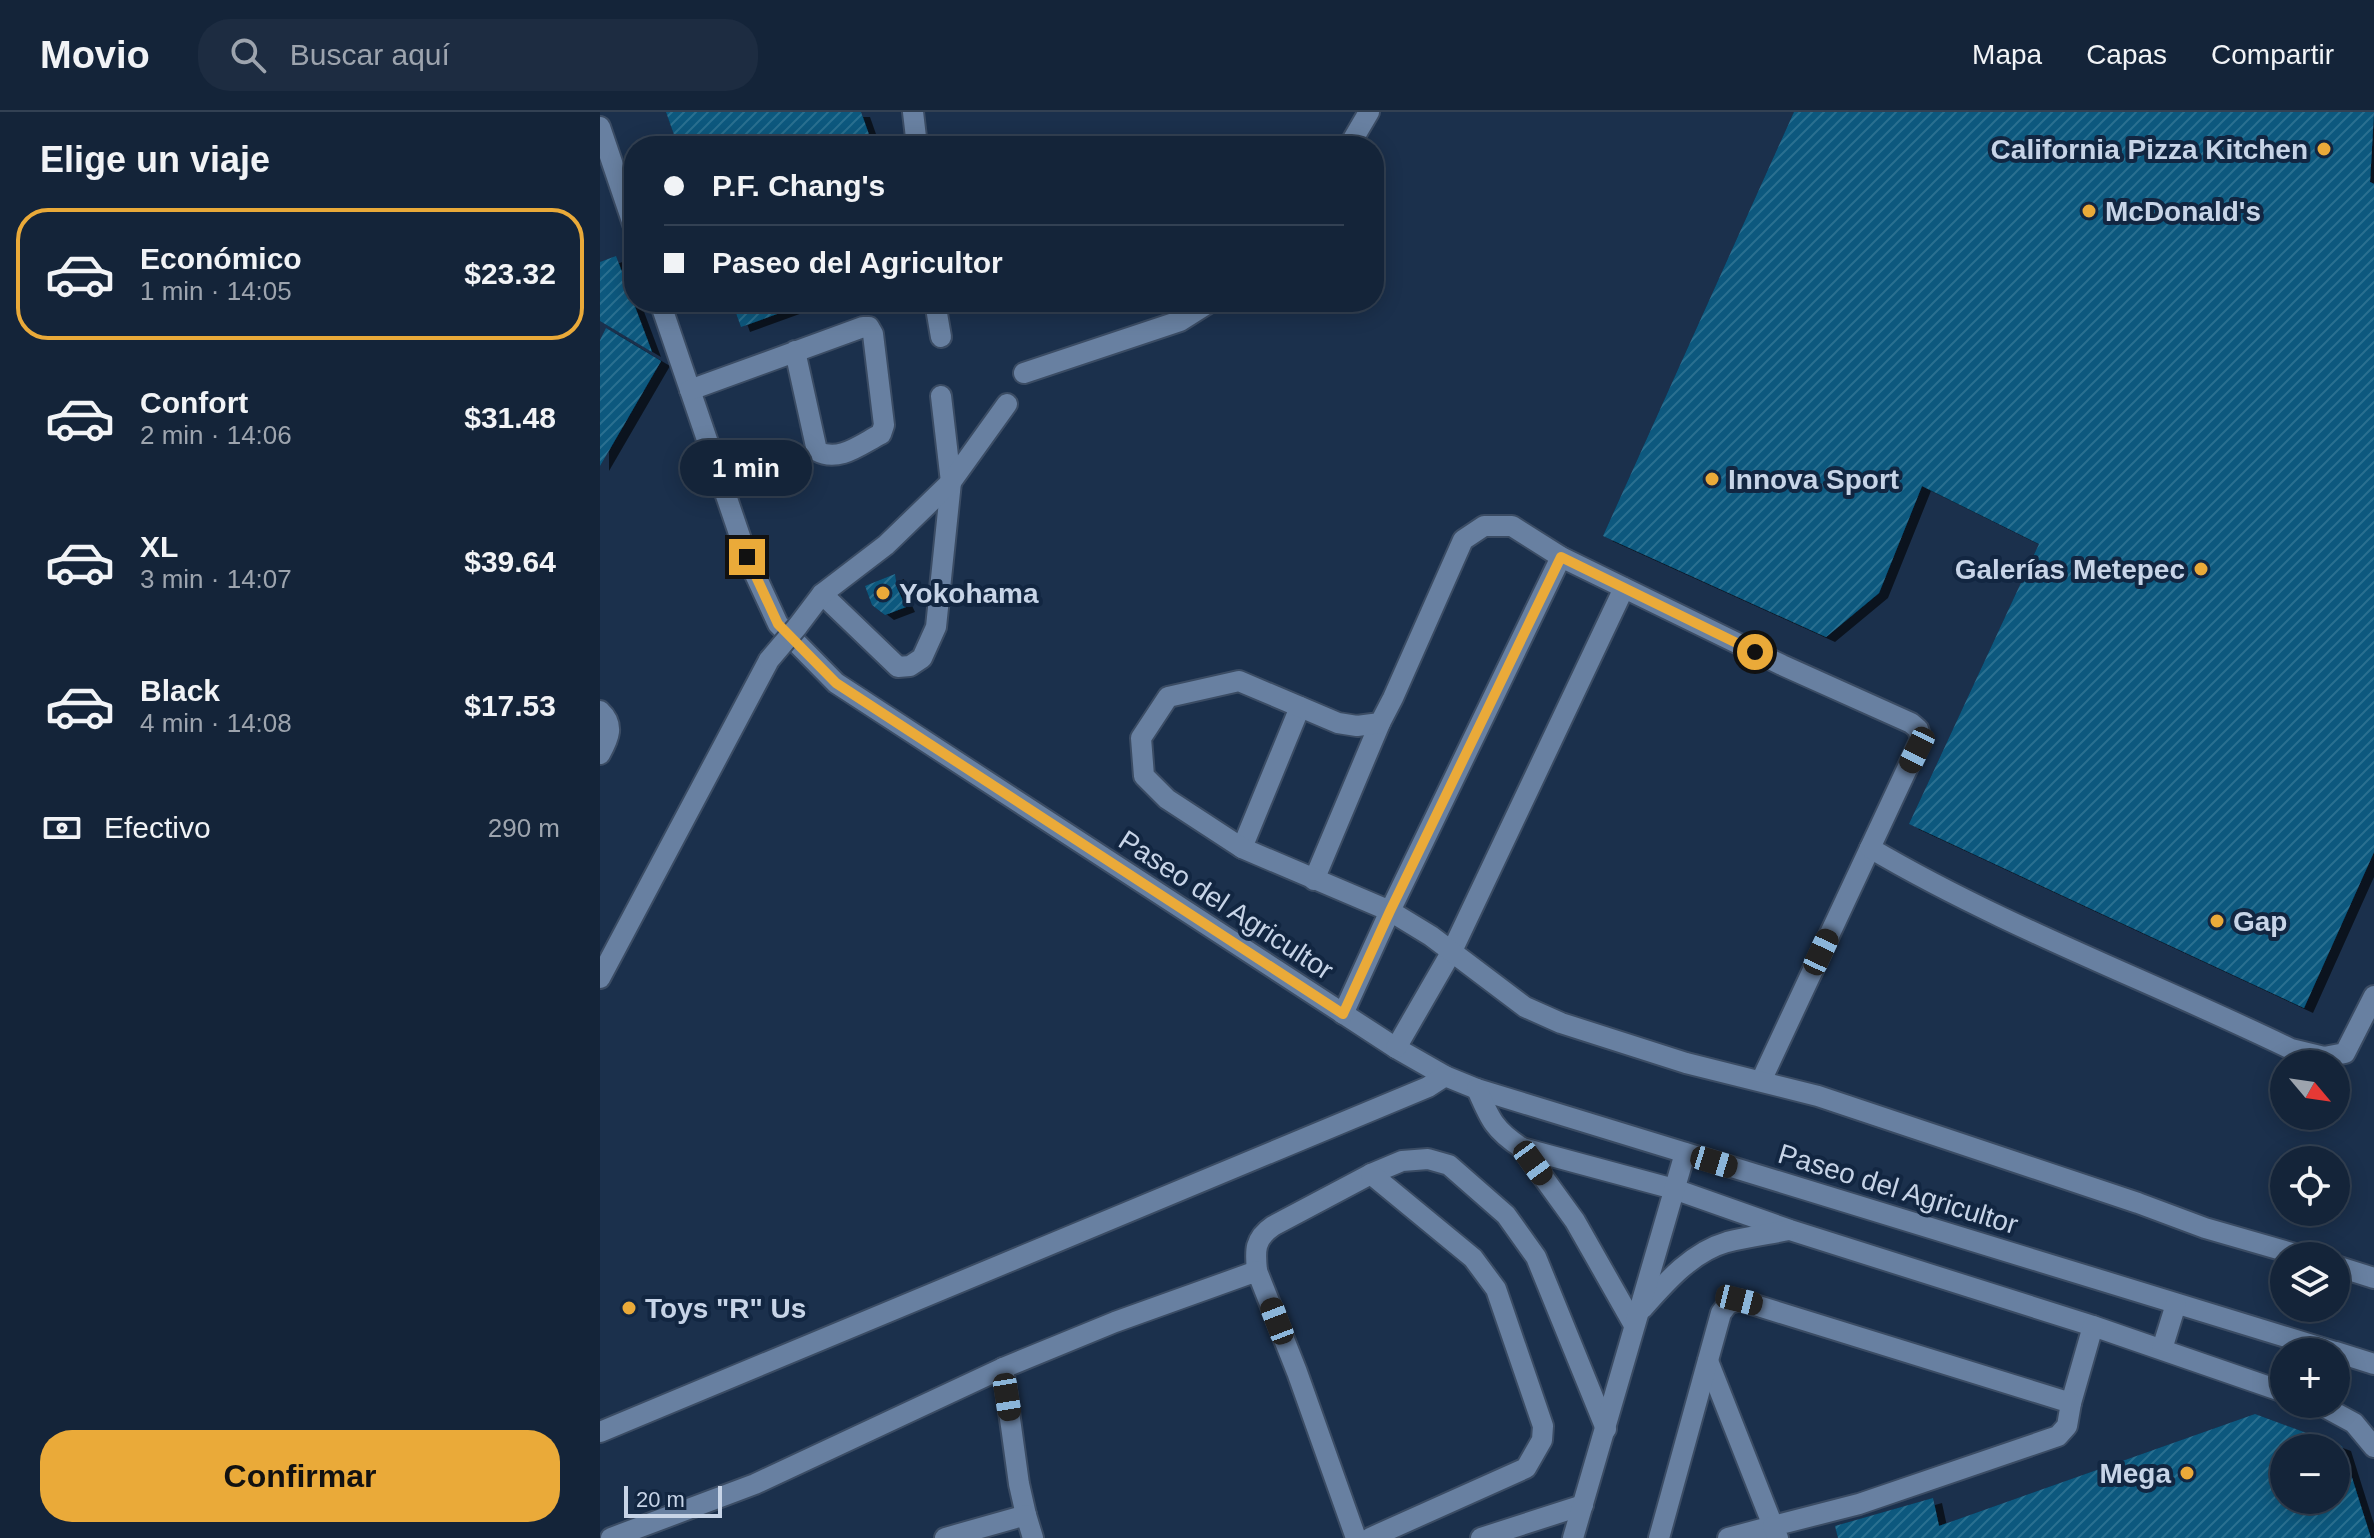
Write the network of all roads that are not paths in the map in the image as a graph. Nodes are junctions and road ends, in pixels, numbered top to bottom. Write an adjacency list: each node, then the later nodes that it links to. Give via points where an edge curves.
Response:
1 (913, 112): 3 (street)
2 (1369, 112): 4 (street)
3 (916, 136)
4 (1355, 136)
5 (602, 139): 6 (street)
6 (624, 200)
7 (663, 312): 13 (street, Paseo del Agricultor)
8 (937, 312): 10 (street)
9 (1194, 312): 12 (street)
10 (941, 337)
11 (795, 351): 11 (street, via 817,451 827,457 841,455 881,434 869,327); 13 (street)
12 (1024, 373)
13 (690, 390): 31 (street, Paseo del Agricultor, via 747,557 778,624 836,683)
14 (941, 396): 16 (street)
15 (1007, 404): 16 (street)
16 (951, 482): 19 (street, via 886,545); 19 (street, via 936,627 922,658 898,667)
17 (1561, 557): 18 (street); 22 (street, via 1512,526 1484,526 1463,540); 27 (street)
18 (1624, 588): 25 (street, via 1918,729 1917,750); 28 (street)
19 (822, 594): 29 (street, bridge, via 769,660)
20 (1300, 707): 22 (street, via 1338,723); 24 (street); 24 (street, via 1239,681 1168,697 1141,738 1144,776 1167,799)
21 (600, 711): 23 (street, via 610,728)
22 (1380, 723): 26 (street)
23 (600, 754)
24 (1242, 848): 26 (street)
25 (1870, 848): 30 (street, via 1987,911 2291,1049 2324,1057 2345,1053); 34 (street)
26 (1314, 880): 27 (street)
27 (1390, 911): 28 (street); 31 (street)
28 (1452, 951): 32 (street); 34 (street, via 1525,1007 1561,1023)
29 (600, 978)
30 (2374, 996)
31 (1343, 1014): 32 (street, Paseo del Agricultor)
32 (1396, 1048): 33 (street, Paseo del Agricultor)
33 (1445, 1076): 35 (street, Paseo del Agricultor); 58 (street)
34 (1761, 1081): 41 (street)
35 (1477, 1089): 36 (street, via 1492,1124); 37 (street, Paseo del Agricultor)
36 (1522, 1148): 39 (street); 46 (street)
37 (1685, 1153): 39 (street); 45 (street, Paseo del Agricultor)
38 (1371, 1174): 43 (street, via 1263,1233 1255,1250); 57 (street, via 1402,1161 1428,1159 1449,1165 1506,1215 1536,1257); 67 (street, via 1473,1258 1496,1289 1543,1426 1542,1440 1526,1468)
39 (1674, 1189): 40 (street); 46 (street)
40 (1790, 1230): 46 (street, via 1724,1243 1698,1256 1675,1273); 47 (street)
41 (2270, 1247)
42 (2350, 1270): 44 (street)
43 (1257, 1271): 53 (street); 66 (street)
44 (2374, 1278)
45 (2176, 1304): 48 (street, Paseo del Agricultor); 49 (street)
46 (1636, 1320): 57 (street)
47 (2093, 1326): 49 (street); 55 (street)
48 (2289, 1338)
49 (2162, 1349): 54 (street)
50 (2350, 1356): 52 (street, Paseo del Agricultor)
51 (1708, 1361): 55 (street, via 1721,1313 1739,1300); 62 (street); 70 (street)
52 (2374, 1364)
53 (1003, 1368): 61 (street); 63 (street, via 755,1484)
54 (2270, 1387)
55 (2071, 1403): 62 (street, via 2067,1426 2058,1436)
56 (2345, 1418): 59 (street)
57 (1606, 1429): 60 (street)
58 (600, 1432)
59 (2374, 1447)
60 (1583, 1505): 68 (street); 69 (street)
61 (1026, 1515): 64 (street); 65 (street)
62 (1776, 1532): 71 (street)
63 (611, 1538)
64 (945, 1538)
65 (1033, 1538)
66 (1356, 1538)
67 (1370, 1538)
68 (1481, 1538)
69 (1573, 1538)
70 (1659, 1538)
71 (1728, 1538)

